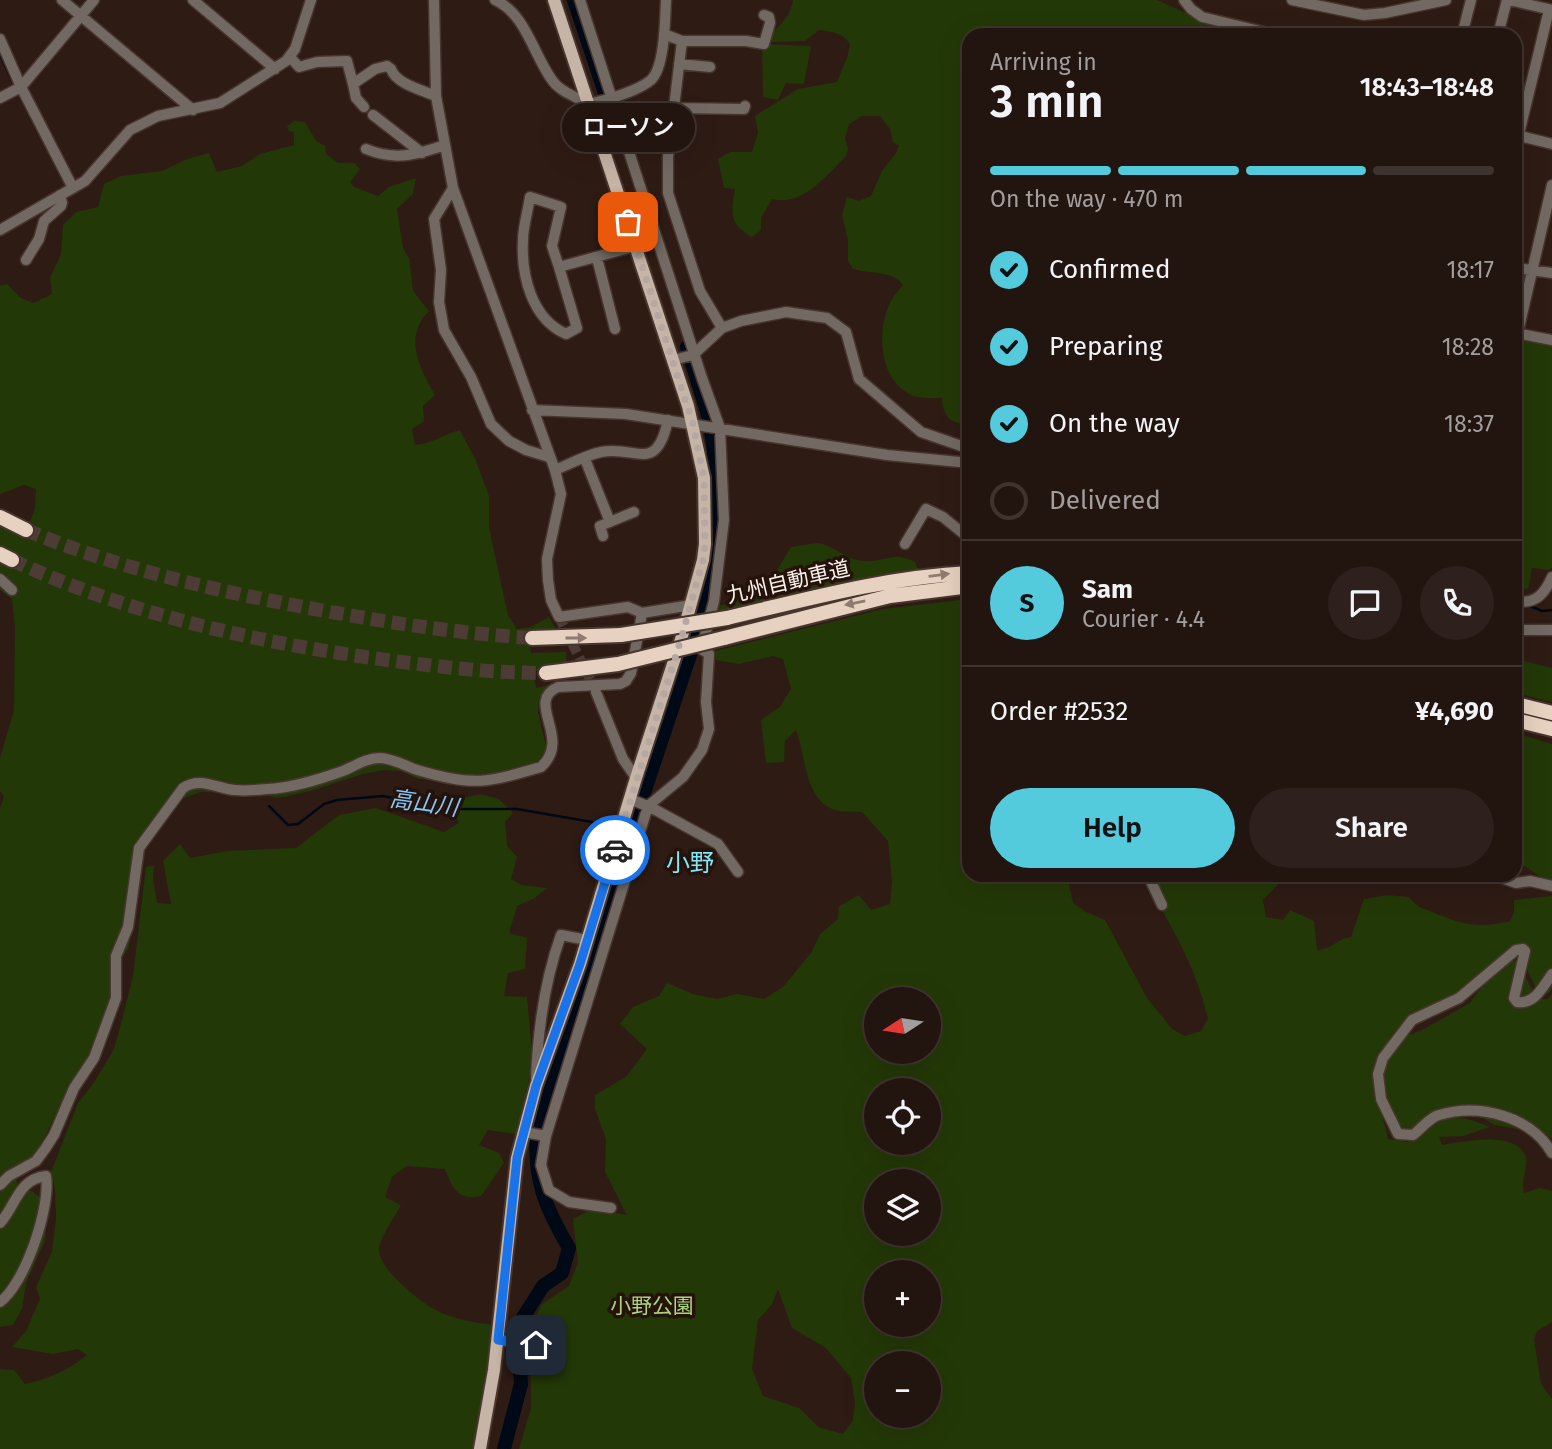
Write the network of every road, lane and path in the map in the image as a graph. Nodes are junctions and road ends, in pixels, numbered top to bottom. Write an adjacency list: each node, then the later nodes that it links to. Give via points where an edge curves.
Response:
1 (62, 0): 16 (street)
2 (94, 0): 16 (street)
3 (193, 0): 29 (street)
4 (311, 0): 26 (street)
5 (434, 0): 32 (street)
6 (497, 0): 35 (street, via 516,17 553,82)
7 (554, 0): 35 (main road)
8 (580, 0): 33 (street)
9 (666, 0): 23 (street)
10 (1184, 0): 18 (street, via 1197,14)
11 (1292, 0): 12 (street, via 1364,15)
12 (1446, 0)
13 (1471, 0): 21 (street)
14 (1508, 0): 15 (street); 22 (street)
15 (1551, 10): 41 (street)
16 (81, 15): 31 (street); 39 (street)
17 (764, 15): 25 (street, via 770,23 764,44)
18 (1228, 23): 19 (street); 20 (street)
19 (1230, 28)
20 (1248, 28)
21 (1464, 28)
22 (1500, 28)
23 (664, 34): 25 (street); 33 (street, via 657,71 650,81)
24 (0, 39): 31 (street)
25 (682, 41): 27 (street)
26 (290, 57): 29 (street); 30 (street, via 299,67 347,61)
27 (679, 64): 28 (street); 38 (street)
28 (710, 67)
29 (275, 69): 39 (street, via 228,99)
30 (353, 85): 32 (street, via 387,66 402,82); 37 (street)
31 (18, 89): 34 (street); 48 (street)
32 (436, 96): 44 (street)
33 (612, 97): 35 (street); 65 (street)
34 (0, 98)
35 (593, 103): 53 (main road)
36 (745, 106): 38 (street)
37 (364, 107)
38 (674, 108): 61 (street, via 668,193 700,291)
39 (194, 110): 48 (street, via 158,116 130,130 95,171)
40 (373, 115): 46 (street)
41 (1522, 117)
42 (1522, 140): 43 (street)
43 (1552, 144)
44 (445, 145): 46 (street); 49 (street)
45 (366, 149): 46 (street, via 383,156)
46 (422, 153)
47 (1552, 186): 51 (street)
48 (73, 188): 50 (street)
49 (453, 188): 67 (street); 72 (street, via 434,219 444,330 491,424 517,445)
50 (60, 195): 52 (street); 55 (street, via 61,206 44,221)
51 (1547, 229): 58 (street)
52 (0, 230)
53 (636, 246): 54 (street); 66 (main road)
54 (597, 258): 56 (street); 62 (street)
55 (26, 260)
56 (559, 267): 56 (street, via 577,328 566,334 553,328 534,305 527,280 523,239 530,197 561,207 552,246)
57 (1522, 268): 58 (street)
58 (1532, 269): 59 (street); 60 (street)
59 (1552, 273)
60 (1522, 311)
61 (722, 328): 65 (street); 71 (street, via 786,312 827,318 846,332 859,379 921,432)
62 (615, 329)
63 (1522, 333): 64 (street)
64 (1552, 340)
65 (694, 354): 66 (street); 70 (street)
66 (677, 359): 69 (main road)
67 (533, 410): 68 (street); 72 (street)
68 (668, 420): 69 (street); 73 (street, via 663,440 648,453 608,451)
69 (696, 425): 70 (street); 89 (main road, via 706,519 703,560)
70 (717, 427): 74 (street, via 887,455); 95 (street, via 722,546)
71 (962, 446)
72 (549, 457): 75 (street)
73 (584, 459): 75 (street); 78 (street)
74 (962, 462)
75 (555, 470): 90 (street, via 561,494 547,559 551,600 559,617 628,607)
76 (634, 512): 78 (street)
77 (0, 517): 79 (highway)
78 (610, 522): 81 (street, via 600,526)
79 (26, 530)
80 (962, 533): 82 (street, via 926,509)
81 (603, 536)
82 (905, 544)
83 (962, 574): 94 (highway, 九州自動車道, one-way to 83, bridge, via 621,635 727,618 842,590)
84 (1552, 577): 88 (street, via 1540,597)
85 (0, 579): 87 (street)
86 (962, 587): 96 (highway, 九州自動車道, one-way to 96, bridge, via 846,605 618,664)
87 (12, 590)
88 (1522, 602)
89 (691, 605): 90 (street); 93 (main road)
90 (642, 613): 118 (street, via 626,681 550,690 544,703 554,742 541,767 488,782 461,782 379,758 283,787 234,790 201,782 183,788 139,848 128,927 116,957 116,998 94,1058 45,1149)
91 (1522, 630): 92 (street)
92 (1552, 630)
93 (683, 637): 95 (street, bridge); 102 (main road)
94 (532, 638)
95 (699, 647): 104 (street, via 709,654 709,729 702,750 683,777)
96 (546, 673)
97 (596, 692): 102 (street, via 623,760)
98 (1522, 706): 99 (highway)
99 (1552, 713)
100 (1522, 722): 101 (highway)
101 (1552, 729)
102 (636, 778): 103 (main road)
103 (630, 799): 104 (street); 110 (main road)
104 (647, 806): 105 (street, via 718,844); 113 (street)
105 (738, 872)
106 (1151, 882): 109 (street)
107 (1513, 882): 108 (street)
108 (1552, 886)
109 (1162, 905)
110 (587, 940): 112 (main road); 114 (street, via 561,936 541,1010)
111 (1552, 974): 117 (street, via 1530,1001 1517,1002 1514,998 1525,951 1516,950 1459,998 1412,1020 1383,1058 1378,1074 1381,1099 1398,1134 1413,1135 1436,1115 1484,1112 1526,1125 1544,1139)
112 (549, 1048): 113 (street); 114 (main road)
113 (570, 1055): 116 (street)
114 (536, 1086): 115 (main road)
115 (524, 1132): 116 (street); 123 (main road, via 517,1158)
116 (546, 1136): 119 (street, via 541,1165 549,1190 569,1202)
117 (1552, 1153)
118 (0, 1185)
119 (611, 1208)
120 (0, 1223): 121 (street, via 29,1181 46,1176 35,1244 9,1295)
121 (0, 1302)
122 (547, 1332): 123 (street, via 536,1345)
123 (498, 1340): 124 (main road)
124 (480, 1449)

